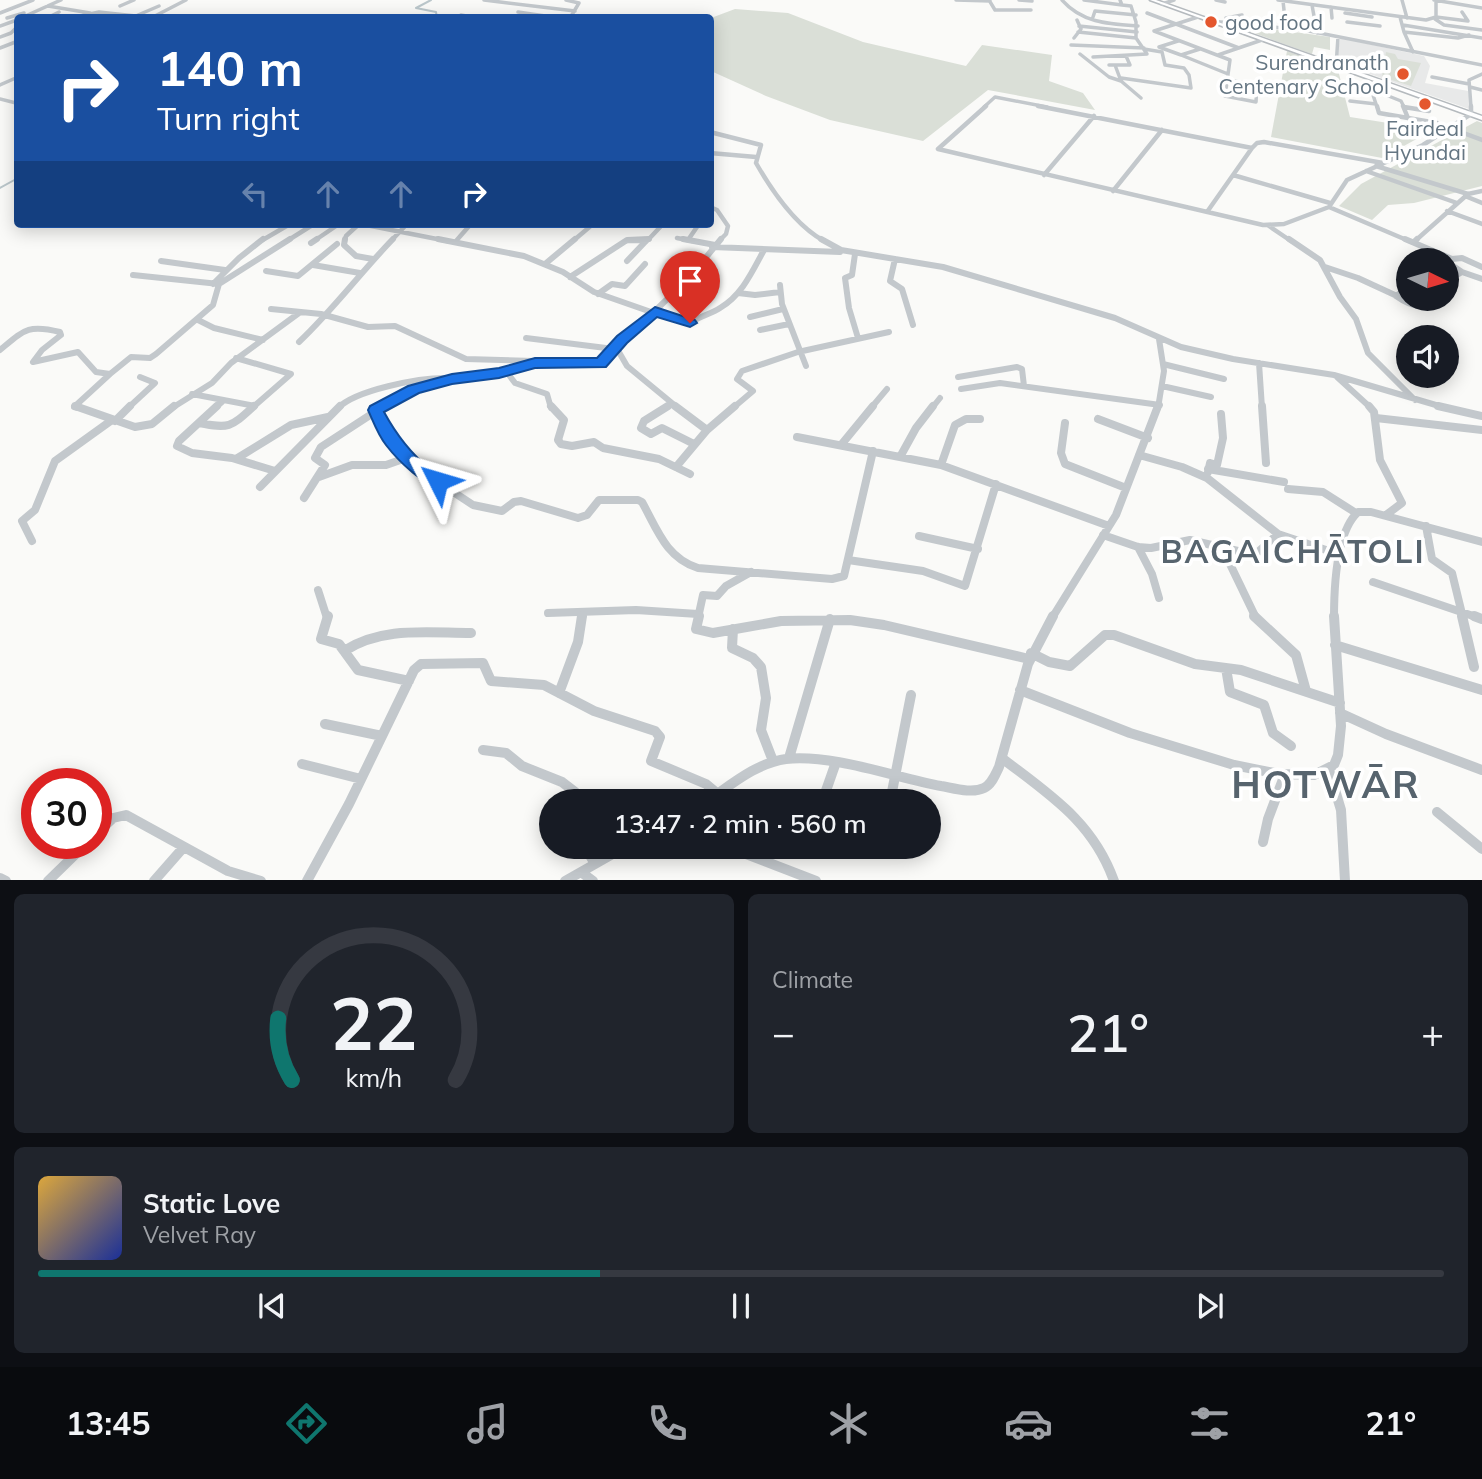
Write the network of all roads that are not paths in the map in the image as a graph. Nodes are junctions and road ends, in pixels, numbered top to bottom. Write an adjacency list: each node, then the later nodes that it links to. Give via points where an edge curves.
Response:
1 (33, 0): 41 (street)
2 (61, 0): 27 (street)
3 (134, 0): 28 (street)
4 (186, 0): 51 (street)
5 (484, 0): 36 (street)
6 (566, 0): 24 (street)
7 (584, 0): 24 (street)
8 (956, 0): 20 (street)
9 (1010, 0): 34 (street)
10 (1019, 0): 21 (street)
11 (1062, 0): 77 (street, via 1071,13 1091,22)
12 (1085, 0): 23 (street); 32 (street)
13 (1152, 0): 25 (main road)
14 (1174, 0): 25 (street)
15 (1216, 0): 22 (street)
16 (1279, 0): 26 (street); 74 (street)
17 (1402, 0): 62 (street)
18 (1435, 0): 31 (street); 63 (street)
19 (1471, 0): 31 (street)
20 (989, 1): 34 (street, via 995,10)
21 (1032, 1)
22 (1225, 2)
23 (1121, 3): 54 (street, via 1131,6)
24 (579, 4): 36 (street)
25 (1162, 4): 57 (main road)
26 (1312, 5): 30 (street); 79 (street)
27 (48, 6): 42 (street); 43 (street)
28 (121, 6)
29 (159, 6): 50 (street)
30 (1331, 7): 37 (street); 60 (street)
31 (1474, 7): 33 (street)
32 (1085, 8)
33 (1482, 8)
34 (1011, 9): 35 (street)
35 (1031, 10)
36 (575, 11): 53 (street)
37 (1344, 11): 58 (street); 61 (street); 69 (street)
38 (59, 12): 47 (street)
39 (518, 12): 52 (street)
40 (1462, 12): 63 (street, via 1468,22)
41 (0, 13)
42 (32, 13): 46 (street)
43 (90, 13): 44 (street); 48 (street)
44 (107, 13): 49 (street)
45 (1147, 13): 70 (street)
46 (18, 14)
47 (55, 14)
48 (86, 14)
49 (114, 14)
50 (141, 14)
51 (159, 14)
52 (532, 14)
53 (573, 14)
54 (1136, 15): 59 (street, via 1095,11); 77 (street)
55 (1242, 15): 65 (street)
56 (14, 17): 66 (street)
57 (1198, 17): 67 (main road); 70 (street)
58 (1400, 17): 62 (street); 71 (street)
59 (1093, 18)
60 (1332, 18)
61 (1386, 18)
62 (1407, 18): 63 (street)
63 (1436, 18): 76 (street, via 1444,26)
64 (1077, 20): 75 (street)
65 (1219, 20): 67 (street); 74 (street)
66 (7, 21): 68 (street); 72 (street)
67 (1210, 21): 89 (main road)
68 (14, 22)
69 (1346, 22): 73 (street); 86 (street)
70 (1176, 24): 88 (street, via 1154,31); 92 (street)
71 (1403, 25): 78 (street); 81 (street)
72 (0, 26)
73 (1380, 26)
74 (1286, 28): 79 (street)
75 (1079, 29): 77 (street); 80 (street); 84 (street)
76 (1482, 30)
77 (1137, 32): 80 (street, via 1109,38); 93 (street)
78 (1404, 32): 81 (street, via 1455,38); 96 (street)
79 (1317, 33): 83 (street)
80 (1090, 34): 87 (street)
81 (1469, 35): 85 (street)
82 (1368, 36): 90 (street)
83 (1338, 37): 86 (street); 105 (street)
84 (1074, 38)
85 (1482, 38)
86 (1351, 39): 90 (street)
87 (1088, 40)
88 (1179, 40): 94 (street); 95 (street, via 1159,47)
89 (1262, 40): 92 (street); 105 (main road)
90 (1370, 43): 96 (street)
91 (1071, 45): 98 (street)
92 (1239, 48): 102 (street)
93 (1144, 49): 98 (street); 98 (street, via 1147,54); 99 (street)
94 (1200, 49): 101 (street); 102 (street)
95 (1172, 52): 99 (street); 101 (street)
96 (1413, 52): 104 (street)
97 (1102, 53): 98 (street)
98 (1123, 53): 103 (street); 109 (street, via 1131,65 1112,65)
99 (1162, 53): 109 (street, via 1165,65 1184,68 1191,88)
100 (1080, 54): 109 (street, via 1108,76)
101 (1181, 55): 107 (street)
102 (1219, 55): 107 (street, via 1230,60)
103 (1093, 57)
104 (1482, 65)
105 (1336, 66): 110 (main road)
106 (1480, 76): 112 (street, via 1469,80)
107 (1228, 77): 111 (street); 111 (street, via 1225,96 1256,102)
108 (1432, 77): 112 (street)
109 (1121, 79): 116 (street)
110 (1384, 83): 114 (street); 121 (main road)
111 (1257, 85): 113 (street)
112 (1469, 85): 115 (street); 121 (street)
113 (1270, 87)
114 (1371, 89): 118 (street); 119 (street, via 1399,100)
115 (1482, 90)
116 (1141, 98)
117 (1350, 101): 118 (street)
118 (1376, 104): 123 (street, via 1380,113)
119 (1404, 107): 120 (street); 123 (street)
120 (1429, 111)
121 (1471, 114): 124 (main road); 126 (street)
122 (1094, 117): 127 (street); 136 (street); 136 (street, via 995,97 938,149)
123 (1408, 118): 125 (street)
124 (1482, 118)
125 (1437, 123)
126 (1450, 128): 129 (street); 133 (street)
127 (1162, 130): 130 (street); 138 (street)
128 (714, 133): 132 (street, via 758,143 761,149)
129 (1482, 140)
130 (1252, 148): 133 (street, via 1264,142); 137 (street)
131 (714, 153): 132 (street)
132 (756, 158): 170 (street, via 772,191 794,215 819,238)
133 (1383, 163): 134 (street)
134 (1375, 166): 135 (street); 140 (street)
135 (1366, 171): 141 (street); 143 (street, via 1347,180)
136 (1044, 175): 138 (street)
137 (1233, 175): 143 (street); 146 (street)
138 (1113, 191): 146 (street)
139 (1482, 191): 140 (street)
140 (1467, 195): 141 (street); 142 (street)
141 (1457, 203): 145 (street)
142 (1482, 204)
143 (1330, 205): 148 (street); 164 (street)
144 (714, 209): 167 (street, via 728,226)
145 (1447, 211): 147 (street); 164 (street)
146 (1207, 212): 148 (street)
147 (1482, 224)
148 (1269, 226): 180 (street)
149 (282, 228): 181 (street)
150 (307, 228): 188 (street)
151 (333, 228): 165 (street)
152 (355, 228): 173 (street, via 344,245 356,256)
153 (383, 228): 159 (street)
154 (404, 228): 159 (street)
155 (468, 228): 162 (street)
156 (588, 228): 176 (street)
157 (659, 228): 163 (street)
158 (696, 228): 161 (street)
159 (401, 231): 162 (street); 173 (street)
160 (677, 238): 161 (street)
161 (688, 240): 167 (street)
162 (456, 241): 176 (street)
163 (645, 242): 175 (street); 186 (street, via 626,240)
164 (1414, 242): 168 (street)
165 (311, 243)
166 (337, 244): 179 (street)
167 (713, 246): 169 (street); 194 (street, via 691,277)
168 (1428, 248)
169 (764, 250): 170 (street); 189 (street)
170 (851, 253): 172 (street); 204 (street, via 852,275 845,278 845,286)
171 (1460, 258): 178 (street)
172 (895, 259): 200 (street, via 890,281 902,289); 205 (street, via 943,267 1098,313)
173 (373, 260): 184 (street)
174 (161, 261): 181 (street)
175 (627, 261)
176 (545, 264): 186 (street)
177 (645, 264): 190 (street, via 625,287 612,284)
178 (1480, 264)
179 (313, 265): 182 (street, via 298,276); 184 (street)
180 (1324, 266): 191 (street); 232 (street, via 1356,318 1368,353)
181 (225, 270): 188 (street)
182 (266, 271)
183 (1462, 272): 187 (street)
184 (360, 273): 196 (street)
185 (134, 275): 188 (street)
186 (570, 277): 190 (street)
187 (1482, 279)
188 (216, 284): 198 (street, via 216,300)
189 (738, 293): 193 (street, via 758,295 780,288); 194 (street, via 720,309 691,323)
190 (598, 294): 194 (street)
191 (1396, 296)
192 (271, 309): 195 (street)
193 (783, 309): 197 (street); 199 (street)
194 (655, 312): 209 (street)
195 (299, 313): 196 (street); 206 (street)
196 (327, 315): 207 (street); 214 (street, via 368,327 395,327 466,359)
197 (750, 317)
198 (198, 320): 206 (street); 219 (street, via 154,356 131,357)
199 (789, 324): 201 (street); 212 (street)
200 (913, 325)
201 (760, 330)
202 (889, 332): 204 (street)
203 (526, 338): 209 (street)
204 (858, 338): 212 (street)
205 (1159, 338): 208 (street); 210 (street)
206 (263, 340): 213 (street)
207 (299, 342)
208 (1172, 344): 210 (street); 215 (street)
209 (615, 348): 214 (street, via 599,364); 234 (street, via 626,365)
210 (1162, 348): 216 (street)
211 (0, 350): 219 (street, via 28,328 39,326 61,335 33,362 50,362 78,352 96,372)
212 (798, 352): 217 (street); 247 (street, via 738,375 753,391)
213 (236, 358): 229 (street, via 216,380); 236 (street, via 291,373)
214 (535, 363): 218 (street)
215 (1259, 363): 220 (street); 258 (street)
216 (1163, 364): 224 (street); 226 (street)
217 (806, 366)
218 (506, 372): 223 (street); 260 (street, via 515,383 547,394 551,408 564,419 561,444 594,442)
219 (110, 374): 244 (street, via 73,407)
220 (1334, 375): 232 (street); 241 (street, via 1367,402)
221 (140, 377): 244 (street, via 155,383)
222 (958, 377): 225 (street, via 1017,366)
223 (452, 379): 237 (street, via 414,389); 240 (street, via 429,378 355,395)
224 (1224, 379)
225 (1024, 386): 227 (street, via 995,383); 235 (street)
226 (1162, 386): 230 (street); 235 (street)
227 (961, 388)
228 (887, 389): 252 (street)
229 (192, 394): 233 (street); 244 (street, via 149,425 135,427)
230 (1211, 397)
231 (940, 398): 256 (street)
232 (1416, 401): 239 (street)
233 (222, 402): 236 (street); 245 (street)
234 (672, 404): 247 (street); 251 (street, via 644,421 641,428 650,434 662,428)
235 (1160, 405): 250 (street)
236 (255, 407): 245 (street, via 229,428)
237 (375, 410): 255 (street, via 391,441); 264 (street, via 325,443 315,456 325,465)
238 (1221, 414): 261 (street, via 1223,438 1217,465 1209,463)
239 (1482, 416)
240 (329, 417): 257 (street, via 309,418 279,430); 262 (street)
241 (1376, 418): 248 (street); 271 (street, via 1380,460 1402,503)
242 (979, 419): 259 (street, via 955,425)
243 (1098, 419): 250 (street)
244 (114, 420): 277 (street, via 55,461 34,512 22,521)
245 (199, 423): 257 (street, via 177,446)
246 (1065, 424): 268 (street, via 1061,453 1065,464)
247 (707, 430): 251 (street)
248 (1482, 430)
249 (797, 437): 252 (street)
250 (1148, 438): 254 (street)
251 (694, 444): 260 (street)
252 (841, 445): 253 (street)
253 (873, 451): 256 (street); 283 (street)
254 (1139, 455): 265 (street); 268 (street)
255 (409, 457): 264 (street, via 386,465 352,465); 284 (street, via 469,503 491,511 522,501 579,518 599,500 640,500 682,563)
256 (900, 457): 259 (street)
257 (236, 459): 262 (street)
258 (1266, 463)
259 (942, 465): 266 (street)
260 (676, 467): 263 (street)
261 (1208, 468): 265 (street); 270 (street, via 1323,492)
262 (275, 471): 267 (street)
263 (690, 474)
264 (318, 477): 269 (street)
265 (1207, 478): 274 (street)
266 (996, 484): 272 (street); 280 (street)
267 (260, 487)
268 (1126, 488): 272 (street)
269 (304, 498)
270 (1356, 513): 271 (street); 282 (street)
271 (1386, 515): 273 (street)
272 (1109, 526): 276 (street)
273 (1426, 526): 278 (street); 290 (street, via 1430,557 1452,573)
274 (1278, 534): 281 (street, via 1256,553); 282 (street)
275 (919, 536): 280 (street)
276 (1103, 536): 279 (street); 298 (street)
277 (32, 541)
278 (1482, 542)
279 (1138, 547): 281 (street, via 1189,540); 287 (street)
280 (978, 549): 283 (street, via 963,586 923,571)
281 (1228, 551): 304 (street, via 1230,566 1255,619 1294,651)
282 (1338, 554): 296 (street)
283 (848, 560): 284 (street, via 846,574 838,579)
284 (752, 572): 291 (street, via 717,596 703,595)
285 (1373, 582): 290 (street)
286 (318, 590): 297 (street, via 328,616 320,638 337,643)
287 (1159, 598)
288 (548, 613): 289 (street)
289 (583, 613): 291 (street); 305 (street, via 578,642)
290 (1460, 613): 293 (street); 299 (street)
291 (698, 614): 294 (street, via 697,630)
292 (830, 619): 294 (street); 298 (street, via 884,625); 312 (street)
293 (1482, 619)
294 (733, 629): 314 (street, via 732,648 761,667 766,698 761,730)
295 (471, 633): 297 (street, via 363,638)
296 (1335, 645): 303 (street); 307 (street)
297 (344, 651): 301 (street, via 364,673)
298 (1030, 656): 300 (street, via 1070,666 1111,634 1195,664); 302 (street)
299 (1474, 667)
300 (1226, 668): 304 (street); 310 (street, via 1230,692 1264,705 1273,733)
301 (409, 681): 305 (street, via 421,664 480,662 486,665 491,681 538,684); 309 (street)
302 (1020, 690): 313 (street); 319 (street, via 1104,725)
303 (1482, 690)
304 (1306, 691): 307 (street)
305 (559, 693): 323 (street, via 594,711 657,732 660,737 651,761)
306 (911, 695): 321 (street)
307 (1340, 708): 317 (street, via 1337,756); 318 (street, via 1386,734)
308 (325, 724): 309 (street)
309 (382, 736): 320 (street)
310 (1291, 746)
311 (483, 750): 322 (street, via 506,753 522,766)
312 (789, 758): 314 (street); 316 (street)
313 (1003, 759): 321 (street, via 992,783 984,788); 347 (street, via 1080,820 1101,848)
314 (773, 761): 324 (street)
315 (302, 764): 320 (street)
316 (835, 765): 321 (street); 325 (street)
317 (1329, 770): 319 (street); 348 (street, via 1343,810)
318 (1482, 771)
319 (1285, 775): 329 (street)
320 (361, 779): 343 (street)
321 (896, 779): 326 (street)
322 (571, 789)
323 (712, 789)
324 (726, 789)
325 (827, 789)
326 (893, 789)
327 (1437, 812): 331 (street)
328 (112, 819): 330 (street, via 126,815)
329 (1263, 842)
330 (183, 848): 341 (street); 342 (street, via 228,871)
331 (1482, 849)
332 (70, 859): 340 (street)
333 (592, 859): 336 (street)
334 (604, 859): 336 (street)
335 (759, 859): 346 (street)
336 (595, 864): 337 (street)
337 (581, 872): 344 (street); 345 (street)
338 (0, 878): 339 (street)
339 (6, 880)
340 (48, 880)
341 (154, 880)
342 (261, 880)
343 (307, 880)
344 (565, 880)
345 (593, 880)
346 (816, 880)
347 (1114, 880)
348 (1345, 880)

